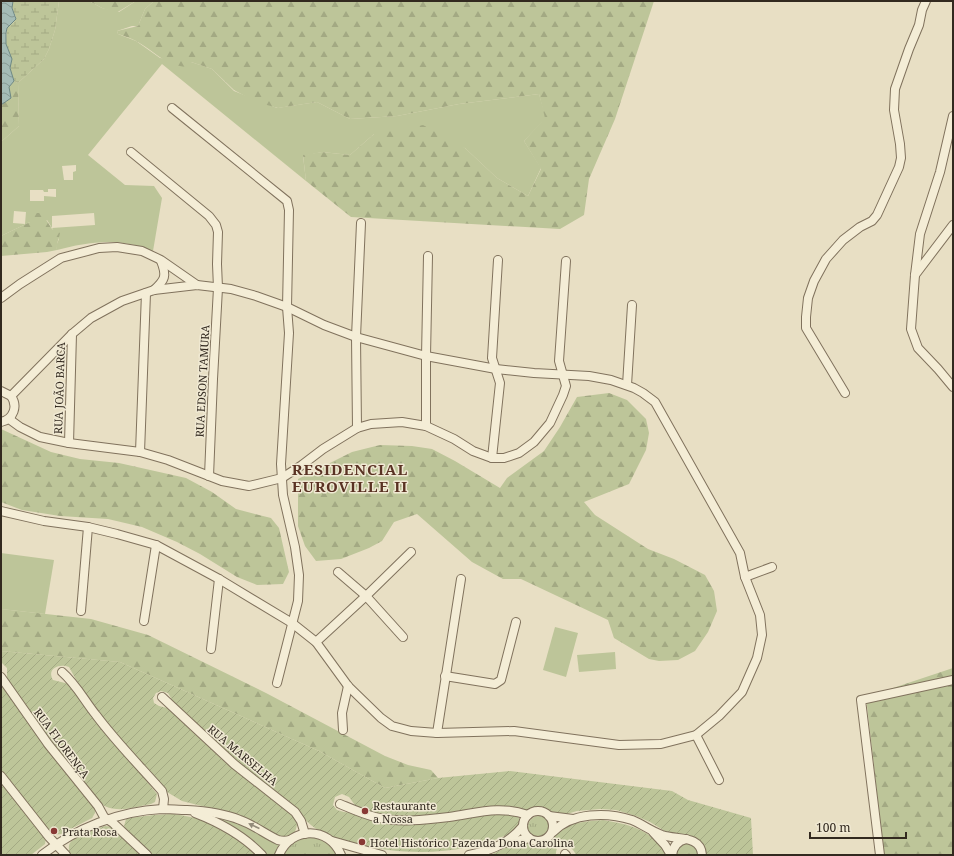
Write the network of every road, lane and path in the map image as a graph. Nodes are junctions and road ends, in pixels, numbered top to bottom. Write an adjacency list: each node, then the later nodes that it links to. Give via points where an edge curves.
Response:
1 (926, 1): 27 (street, via 895,89 894,110 901,158 896,175 877,216 843,240 826,259 808,298 806,328)
2 (172, 108): 18 (street, via 287,201)
3 (953, 116): 11 (street, via 940,172 920,234)
4 (131, 152): 13 (street, RUA EDSON TAMURA, via 216,225)
5 (361, 223): 20 (street)
6 (953, 225): 11 (street)
7 (428, 256): 21 (street)
8 (161, 260): 12 (street); 14 (street, via 165,271 163,281); 16 (street, via 142,251 117,247 99,248 61,258)
9 (498, 260): 22 (street, via 492,358)
10 (566, 261): 23 (street, via 559,362)
11 (915, 275): 25 (street, via 911,329 918,348)
12 (197, 285): 13 (street); 14 (street)
13 (218, 288): 18 (street, via 231,289); 35 (street, RUA EDSON TAMURA)
14 (154, 290): 15 (street)
15 (146, 293): 19 (street, via 122,301 91,318); 33 (street)
16 (1, 298)
17 (632, 305): 24 (street)
18 (287, 307): 20 (street); 36 (street, via 289,333)
19 (72, 334): 28 (street); 32 (street, RUA JOÃO BARCA)
20 (356, 337): 21 (street); 31 (street)
21 (426, 356): 22 (street); 30 (street)
22 (496, 369): 23 (street); 34 (street, via 500,383)
23 (564, 374): 24 (street, via 589,376); 34 (street, via 566,386 563,395 550,423 534,442 519,453 504,458)
24 (627, 385): 43 (street, via 644,392 655,402 740,553)
25 (953, 387)
26 (1, 391): 28 (street)
27 (845, 392)
28 (11, 396): 29 (street, via 15,405 14,410)
29 (5, 420): 32 (street, via 40,437)
30 (426, 426): 31 (street, via 402,422 371,424); 34 (street)
31 (357, 428): 36 (street)
32 (69, 443): 33 (street)
33 (140, 452): 35 (street)
34 (492, 458)
35 (209, 476): 36 (street, via 248,486)
36 (282, 478): 50 (street, via 299,575 298,601)
37 (1, 511): 38 (street, via 44,521)
38 (88, 527): 39 (street); 47 (street)
39 (156, 546): 44 (street); 48 (street)
40 (411, 552): 46 (street)
41 (772, 567): 43 (street)
42 (338, 572): 46 (street)
43 (745, 578): 63 (street, via 760,614 762,635 758,658 742,692)
44 (219, 579): 50 (street); 53 (street)
45 (461, 579): 55 (street)
46 (366, 596): 51 (street); 52 (street)
47 (81, 611)
48 (144, 621)
49 (516, 622): 55 (street, via 501,680 495,684)
50 (292, 623): 52 (street); 58 (street)
51 (403, 637)
52 (316, 642): 59 (street)
53 (211, 649)
54 (62, 672): 67 (street, via 71,679 128,755 162,792)
55 (445, 676): 62 (street)
56 (1, 677): 71 (street, RUA FLORENÇA, via 48,744)
57 (953, 680): 93 (street, via 860,700)
58 (277, 683)
59 (348, 686): 61 (street, via 342,713); 62 (street, via 392,726)
60 (162, 697): 76 (street, RUA MARSELHA, via 234,764 295,812 301,821)
61 (343, 730)
62 (436, 733): 63 (street, via 514,730 619,745 661,744)
63 (696, 735): 65 (street)
64 (1, 776): 82 (street)
65 (719, 780)
66 (340, 804): 69 (street, via 376,817 403,820 428,820 498,809)
67 (163, 809): 68 (street); 71 (street)
68 (187, 810): 79 (street, one-way to 68, via 278,840 253,825 210,811); 86 (street, via 232,830)
69 (528, 815): 70 (street, via 539,811); 73 (street)
70 (549, 816): 72 (street); 75 (street, via 553,823)
71 (107, 819): 82 (street); 85 (street, RUA FLORENÇA)
72 (574, 819): 74 (street, via 600,815 622,817); 75 (street)
73 (523, 826): 77 (street); 81 (street)
74 (652, 831): 78 (street); 91 (street)
75 (553, 832): 77 (street, via 548,838 540,841)
76 (304, 834): 79 (street); 80 (street, via 322,835)
77 (529, 838): 81 (street)
78 (686, 839): 91 (street, via 675,845); 92 (street, via 700,846)
79 (290, 840): 87 (street)
80 (331, 840): 88 (street); 89 (street)
81 (505, 843): 90 (street)
82 (57, 845): 83 (street); 84 (street)
83 (42, 855)
84 (66, 855)
85 (147, 855)
86 (262, 855)
87 (278, 855)
88 (341, 855)
89 (382, 855)
90 (469, 855)
91 (672, 855)
92 (702, 855)
93 (880, 855)

